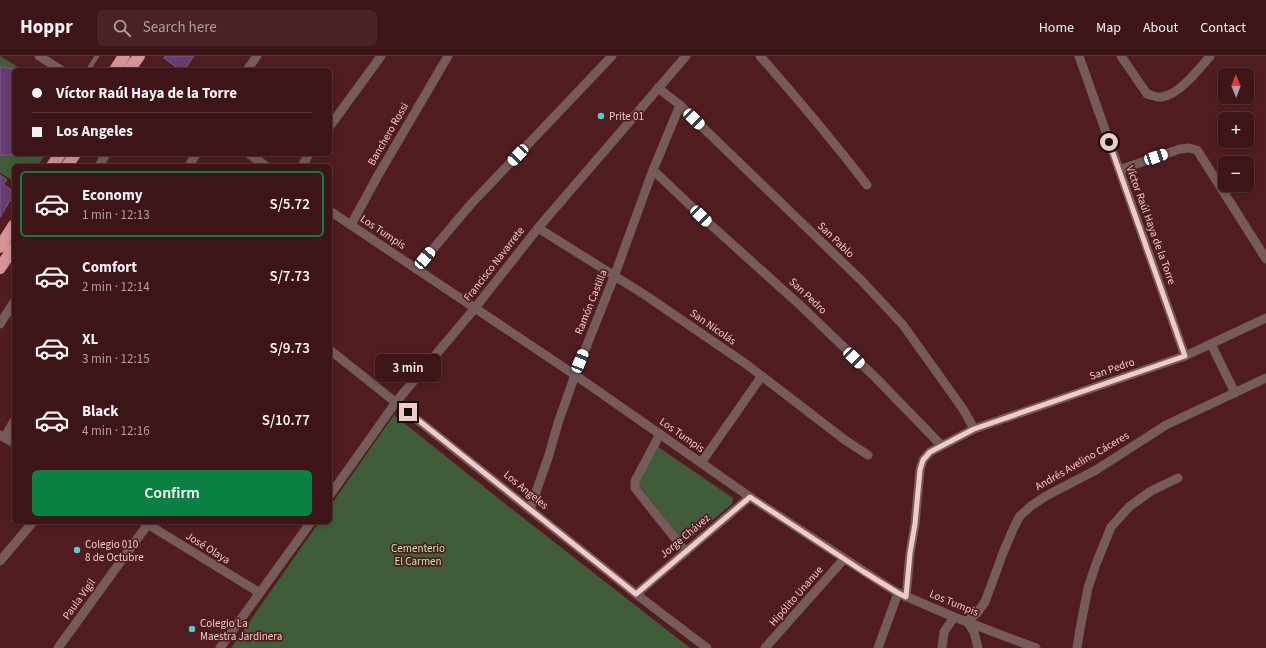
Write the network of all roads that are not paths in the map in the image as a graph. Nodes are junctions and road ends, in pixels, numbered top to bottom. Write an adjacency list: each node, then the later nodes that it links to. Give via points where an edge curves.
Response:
1 (39, 56): 15 (street)
2 (97, 56): 14 (lane)
3 (124, 56): 16 (highway)
4 (139, 56): 17 (highway)
5 (257, 56): 18 (street)
6 (381, 56): 21 (street)
7 (448, 56): 28 (street, Banchero Rossi)
8 (612, 56): 35 (street, via 471,204)
9 (686, 56): 19 (street, Francisco Navarrete)
10 (760, 56): 26 (street)
11 (1079, 56): 25 (street, Víctor Raúl Haya de la Torre)
12 (1121, 56): 13 (street, via 1147,94 1161,97 1175,92)
13 (1210, 56)
14 (90, 67)
15 (58, 68)
16 (116, 68)
17 (131, 68)
18 (248, 68)
19 (658, 88): 20 (street, San Pablo); 30 (street, Francisco Navarrete)
20 (680, 106): 24 (street, Ramón Castilla); 50 (street, San Pablo, via 903,325 963,409)
21 (332, 123)
22 (252, 156): 23 (street)
23 (263, 164)
24 (653, 170): 36 (street, Ramón Castilla); 54 (street, San Pedro, via 801,306 876,378)
25 (1119, 170): 33 (street, via 1180,149 1197,150); 43 (street, Víctor Raúl Haya de la Torre)
26 (867, 185)
27 (332, 212): 28 (street, Los Tumpis)
28 (351, 225): 35 (street, Los Tumpis)
29 (12, 228): 31 (highway)
30 (538, 228): 36 (street, San Nicolás); 38 (street, Francisco Navarrete)
31 (0, 246)
32 (12, 250): 34 (highway)
33 (1266, 259)
34 (0, 268)
35 (416, 269): 38 (street, Los Tumpis)
36 (614, 276): 44 (street, Ramón Castilla); 45 (street, San Nicolás, via 746,364)
37 (12, 305): 40 (street)
38 (475, 308): 44 (street, Los Tumpis); 48 (street, Francisco Navarrete)
39 (1266, 318): 41 (street, San Pedro)
40 (0, 324)
41 (1211, 344): 43 (street, San Pedro); 47 (street)
42 (332, 352): 48 (street, Los Angeles)
43 (1185, 356): 50 (street, San Pedro)
44 (575, 375): 51 (street, Los Tumpis); 60 (street, Ramón Castilla)
45 (761, 377): 55 (street, San Nicolás); 56 (street)
46 (1266, 378): 47 (street, Andrés Avelino Cáceres)
47 (1235, 393): 72 (street, Andrés Avelino Cáceres, via 1166,425 1100,467 1046,496 1020,516 1003,553 986,602)
48 (396, 402): 58 (street, Francisco Navarrete); 60 (street, Los Angeles)
49 (12, 424): 52 (street)
50 (974, 429): 54 (street, San Pedro)
51 (660, 434): 56 (street, Los Tumpis); 65 (street, via 635,481 634,488)
52 (2, 436): 53 (street)
53 (12, 442)
54 (941, 446): 70 (street, San Pedro, via 930,452 923,460 920,470 914,530)
55 (868, 455)
56 (701, 463): 59 (street, Los Tumpis)
57 (1178, 478): 81 (street, via 1151,491 1129,507 1111,527 1088,588)
58 (332, 492)
59 (750, 497): 65 (street, Jorge Chávez); 66 (street, Los Tumpis)
60 (530, 509): 69 (street, Los Angeles)
61 (31, 524): 67 (street)
62 (145, 524): 73 (street, Paula Vigil)
63 (148, 524): 68 (street, José Olaya)
64 (310, 524): 68 (street)
65 (686, 552): 69 (street, Jorge Chávez)
66 (844, 559): 70 (street, Los Tumpis); 76 (street, Hipólito Unanue)
67 (0, 561)
68 (260, 594): 74 (street)
69 (636, 594): 75 (street, Los Angeles)
70 (902, 595): 71 (street, Los Tumpis); 77 (street, San Pedro)
71 (954, 617): 72 (street, Los Tumpis); 78 (street, via 944,632)
72 (967, 621): 79 (street, via 974,632); 80 (street, Los Tumpis)
73 (58, 648)
74 (220, 648)
75 (707, 648)
76 (765, 648)
77 (878, 648)
78 (942, 648)
79 (978, 648)
80 (1036, 648)
81 (1077, 648)

